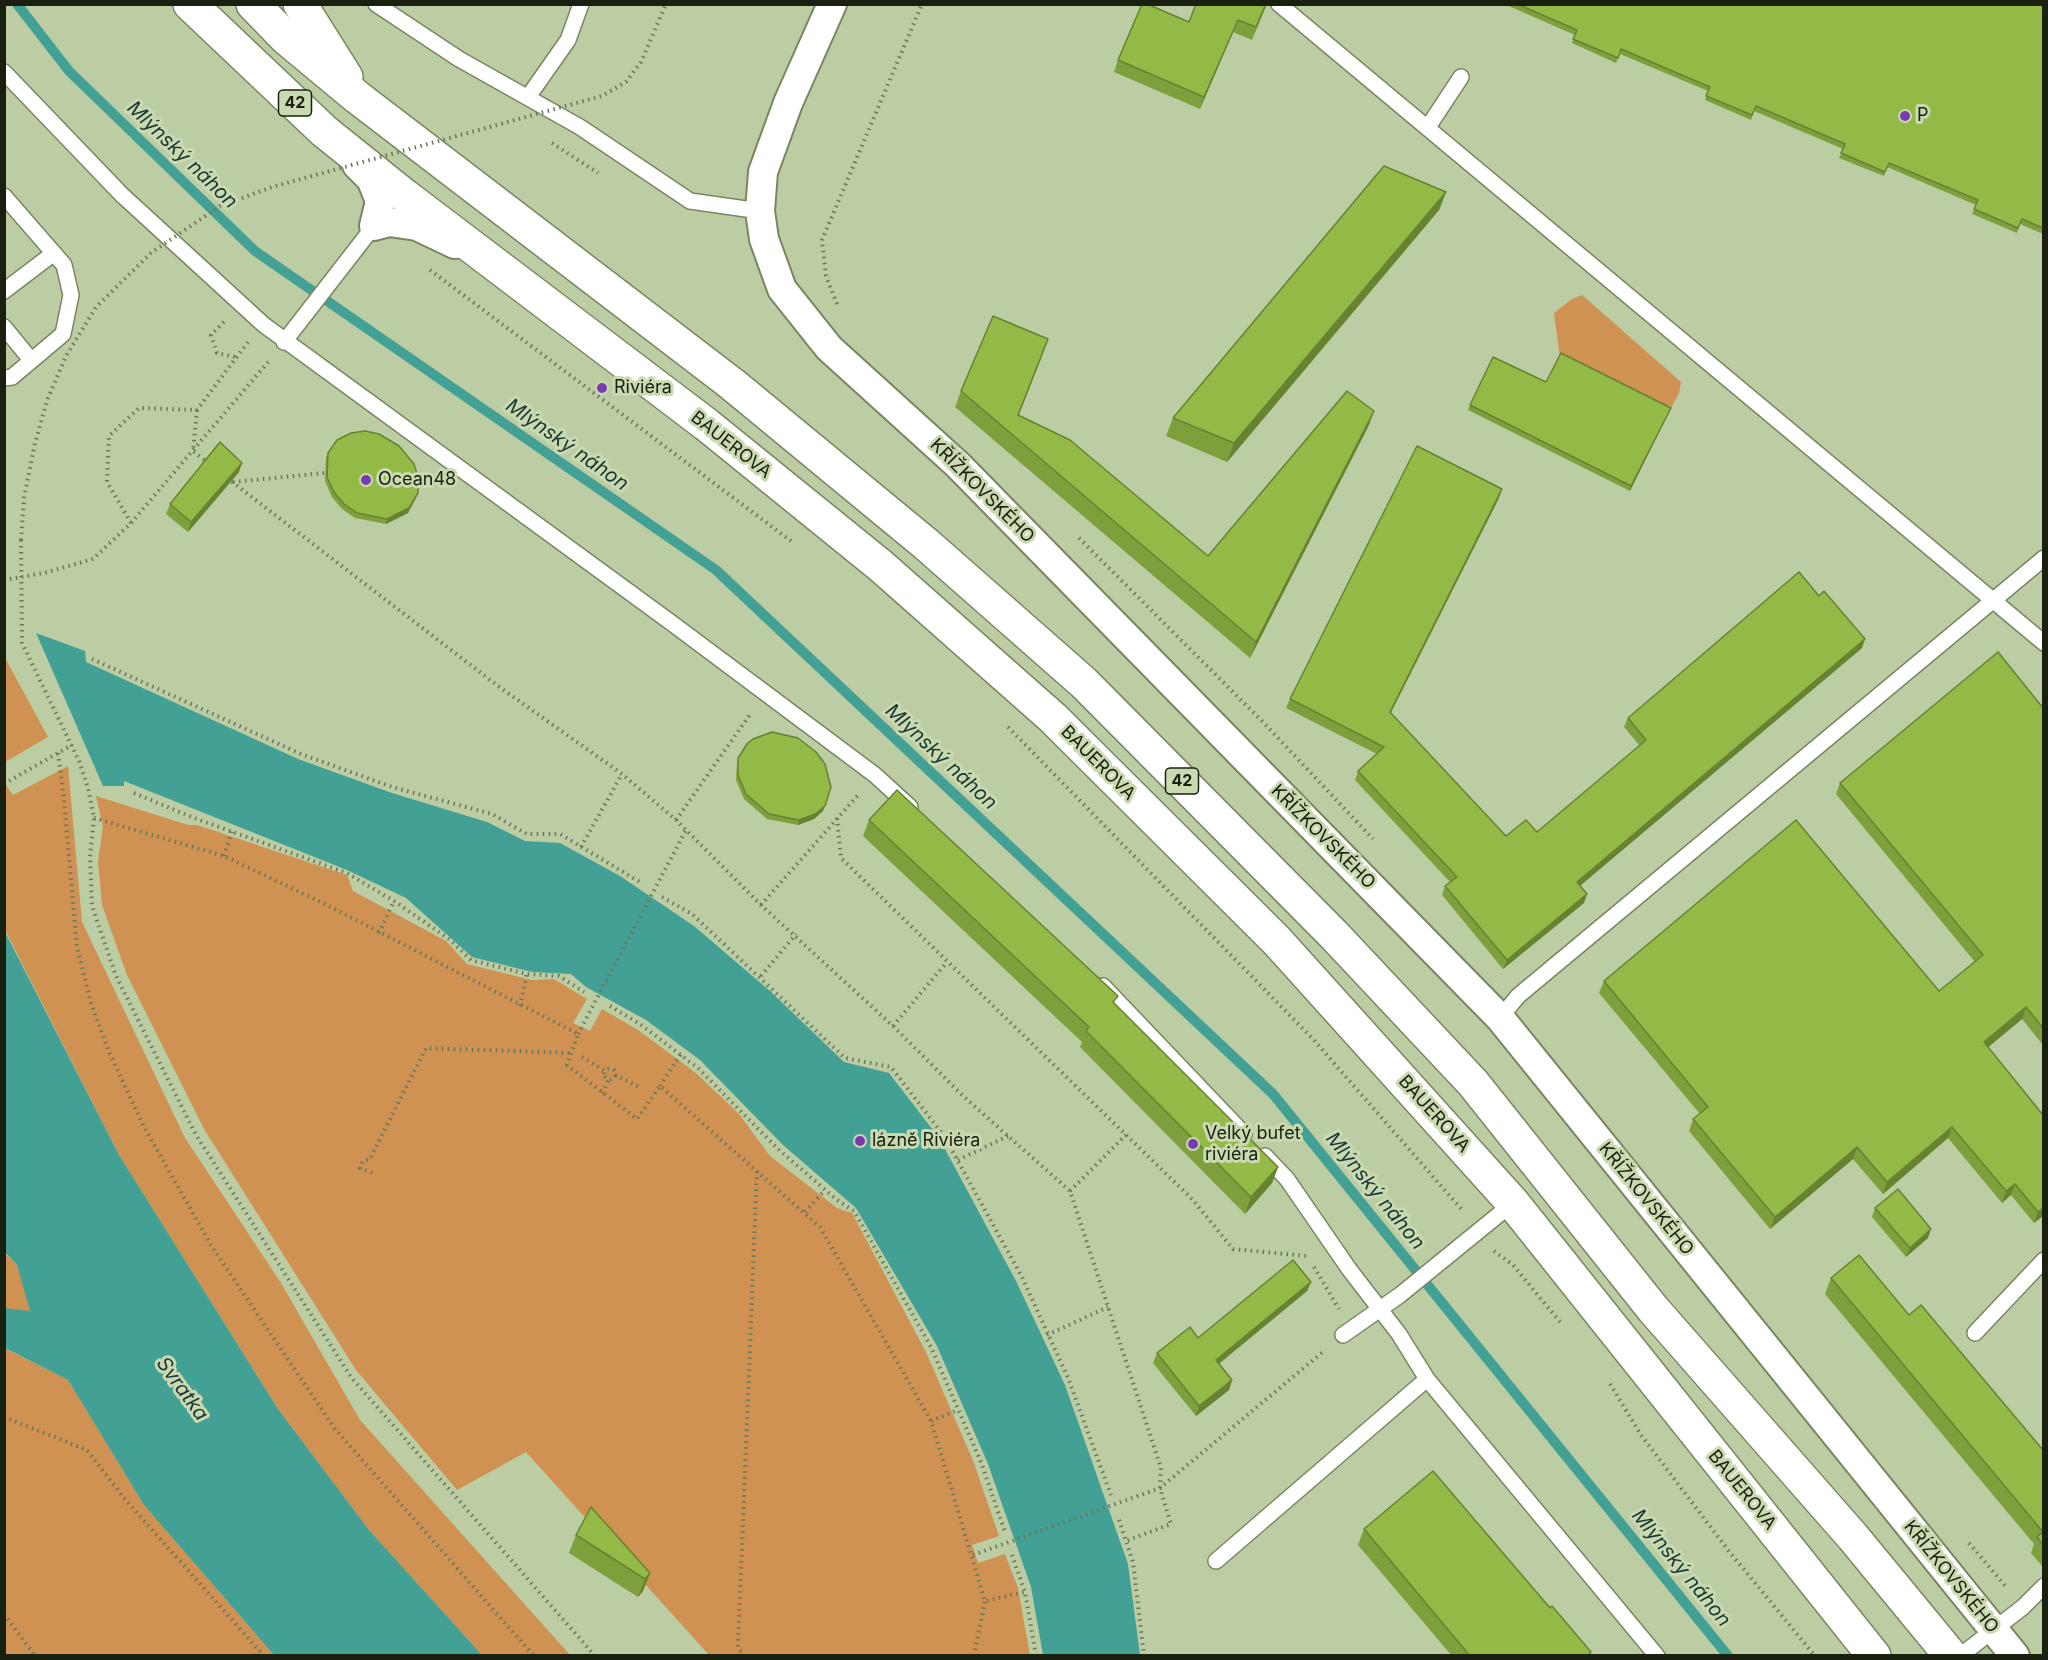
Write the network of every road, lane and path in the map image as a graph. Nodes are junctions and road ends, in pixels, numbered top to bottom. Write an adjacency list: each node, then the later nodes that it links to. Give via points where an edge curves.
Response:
1 (190, 4): 15 (highway, BAUEROVA / 42)
2 (253, 4): 12 (highway, 42, via 286,38)
3 (300, 4): 12 (highway)
4 (376, 4): 13 (lane, via 459,59)
5 (581, 4): 13 (lane, via 567,40)
6 (666, 4): 42 (path, bridge, via 641,62 626,81 602,96 272,187 220,206 151,253 96,307 66,356 48,398 24,498)
7 (832, 4): 17 (street, KŘÍŽKOVSKÉHO, via 788,103 763,172)
8 (922, 4): 23 (path, via 822,240 826,276)
9 (1279, 4): 14 (lane)
10 (4, 72): 25 (lane, via 122,195)
11 (1461, 76): 14 (lane)
12 (357, 97): 134 (highway, 42, via 732,384 926,544 1084,683 1334,935 1473,1083 1653,1309 1853,1537)
13 (528, 97): 17 (lane, via 690,201)
14 (1428, 127): 44 (lane)
15 (324, 131): 18 (street, via 371,179 380,201); 20 (highway, BAUEROVA / 42)
16 (4, 196): 19 (lane)
17 (760, 211): 76 (street, KŘÍŽKOVSKÉHO, via 764,239 782,289 830,348 958,465)
18 (374, 226): 20 (street, via 389,222 417,226); 29 (lane)
19 (54, 253): 22 (lane); 31 (lane, via 64,265 71,295 63,333)
20 (494, 262): 95 (highway, BAUEROVA / 42, via 707,425 881,566 1053,718 1277,941)
21 (424, 266): 40 (path)
22 (4, 291)
23 (841, 312)
24 (233, 324): 30 (path, via 224,322 211,335 217,353)
25 (264, 325): 28 (path); 29 (lane)
26 (4, 327): 31 (lane)
27 (245, 334): 28 (path)
28 (248, 342): 30 (path)
29 (284, 342): 34 (path); 47 (lane)
30 (236, 357): 33 (path)
31 (31, 360): 32 (lane, via 12,377)
32 (4, 378)
33 (197, 410): 34 (path); 39 (path, via 139,408 109,436 107,482)
34 (193, 452): 35 (path); 39 (path)
35 (216, 469)
36 (324, 473): 38 (path)
37 (224, 476): 38 (path)
38 (233, 482): 51 (path, via 498,686)
39 (131, 523): 42 (path, via 93,559)
40 (798, 546)
41 (2043, 558): 44 (lane)
42 (20, 579): 43 (path); 49 (path, via 22,643)
43 (4, 580)
44 (1992, 602): 45 (lane); 76 (lane, via 1518,996)
45 (2043, 643)
46 (92, 659): 61 (path, via 301,754 392,787 492,814 527,834 560,834)
47 (765, 694): 52 (lane); 58 (path)
48 (1004, 724): 97 (path, via 1312,1038 1460,1205)
49 (72, 745): 50 (path); 56 (path)
50 (58, 753): 53 (path); 125 (path, via 77,947 91,1004 143,1125 212,1247 335,1429)
51 (622, 774): 58 (path); 61 (path)
52 (875, 775): 55 (lane); 57 (path)
53 (5, 783)
54 (134, 793): 60 (path)
55 (918, 814)
56 (94, 818): 62 (path); 126 (path, via 90,856 92,906 116,976 196,1135 351,1377)
57 (837, 818): 66 (path); 69 (path, via 841,858)
58 (676, 820): 59 (path)
59 (686, 830): 66 (path); 78 (path)
60 (232, 831): 62 (path); 65 (path, via 347,873)
61 (581, 847): 63 (path)
62 (224, 856): 67 (path)
63 (643, 884)
64 (662, 897): 72 (path, via 693,914)
65 (394, 901): 67 (path); 71 (path, via 449,939 471,960)
66 (761, 905): 68 (path)
67 (379, 933): 74 (path)
68 (796, 934): 72 (path); 77 (path)
69 (948, 962): 77 (path); 88 (path)
70 (1089, 973): 100 (lane, via 1287,1179)
71 (527, 974): 73 (path, via 559,976); 74 (path)
72 (761, 976): 90 (path, via 846,1058 891,1068)
73 (584, 992)
74 (520, 1006): 78 (path)
75 (610, 1006): 80 (path)
76 (1500, 1018): 122 (street, KŘÍŽKOVSKÉHO)
77 (893, 1026): 89 (path)
78 (578, 1034): 79 (path)
79 (571, 1053): 87 (path, via 567,1065); 92 (path, via 426,1048 370,1160 363,1161 360,1168)
80 (681, 1054): 85 (path); 93 (path)
81 (582, 1057): 82 (path)
82 (605, 1071): 83 (path, via 612,1069); 84 (path, via 604,1076)
83 (615, 1075): 84 (path); 86 (path)
84 (609, 1079): 87 (path)
85 (660, 1086): 87 (path, via 637,1119); 91 (path)
86 (639, 1087)
87 (602, 1093)
88 (1126, 1135): 94 (path); 102 (path, via 1192,1198 1233,1249 1307,1256)
89 (1008, 1136): 90 (path); 94 (path)
90 (958, 1160): 104 (path, via 1022,1277)
91 (757, 1170): 96 (path); 127 (path, via 738,1648)
92 (372, 1173)
93 (825, 1190): 96 (path); 107 (path, via 854,1211 931,1347)
94 (1070, 1191): 99 (path)
95 (1513, 1203): 97 (lane); 133 (highway, BAUEROVA / 42)
96 (805, 1212): 109 (path, via 820,1227)
97 (1473, 1235): 100 (lane); 101 (path, via 1514,1265)
98 (2043, 1260): 103 (lane)
99 (1108, 1307): 104 (path); 110 (path, via 1161,1468)
100 (1379, 1310): 102 (lane); 105 (lane)
101 (1564, 1327)
102 (1347, 1332): 110 (path)
103 (1975, 1333)
104 (1047, 1335): 111 (path, via 1068,1378)
105 (1427, 1378): 117 (lane); 131 (lane)
106 (1608, 1380): 132 (path, via 1641,1435)
107 (958, 1410): 109 (path); 113 (path)
108 (4, 1417): 124 (path, via 87,1450 124,1498)
109 (931, 1421): 115 (path)
110 (1160, 1488): 114 (path, via 1171,1524); 115 (path)
111 (1110, 1495)
112 (1119, 1520): 114 (path)
113 (1005, 1532)
114 (1126, 1541): 130 (path, via 1133,1562)
115 (973, 1555): 120 (path)
116 (1012, 1555): 119 (path)
117 (1216, 1561)
118 (2043, 1586): 122 (lane)
119 (1025, 1592): 120 (path); 129 (path)
120 (985, 1601): 128 (path)
121 (4, 1614): 123 (path)
122 (1993, 1629): 135 (lane); 136 (street, KŘÍŽKOVSKÉHO)
123 (35, 1656)
124 (264, 1656)
125 (534, 1656)
126 (595, 1656)
127 (745, 1656)
128 (974, 1656)
129 (1036, 1656)
130 (1144, 1656)
131 (1657, 1656)
132 (1815, 1656)
133 (1874, 1656)
134 (1951, 1656)
135 (1959, 1656)
136 (2014, 1656)

